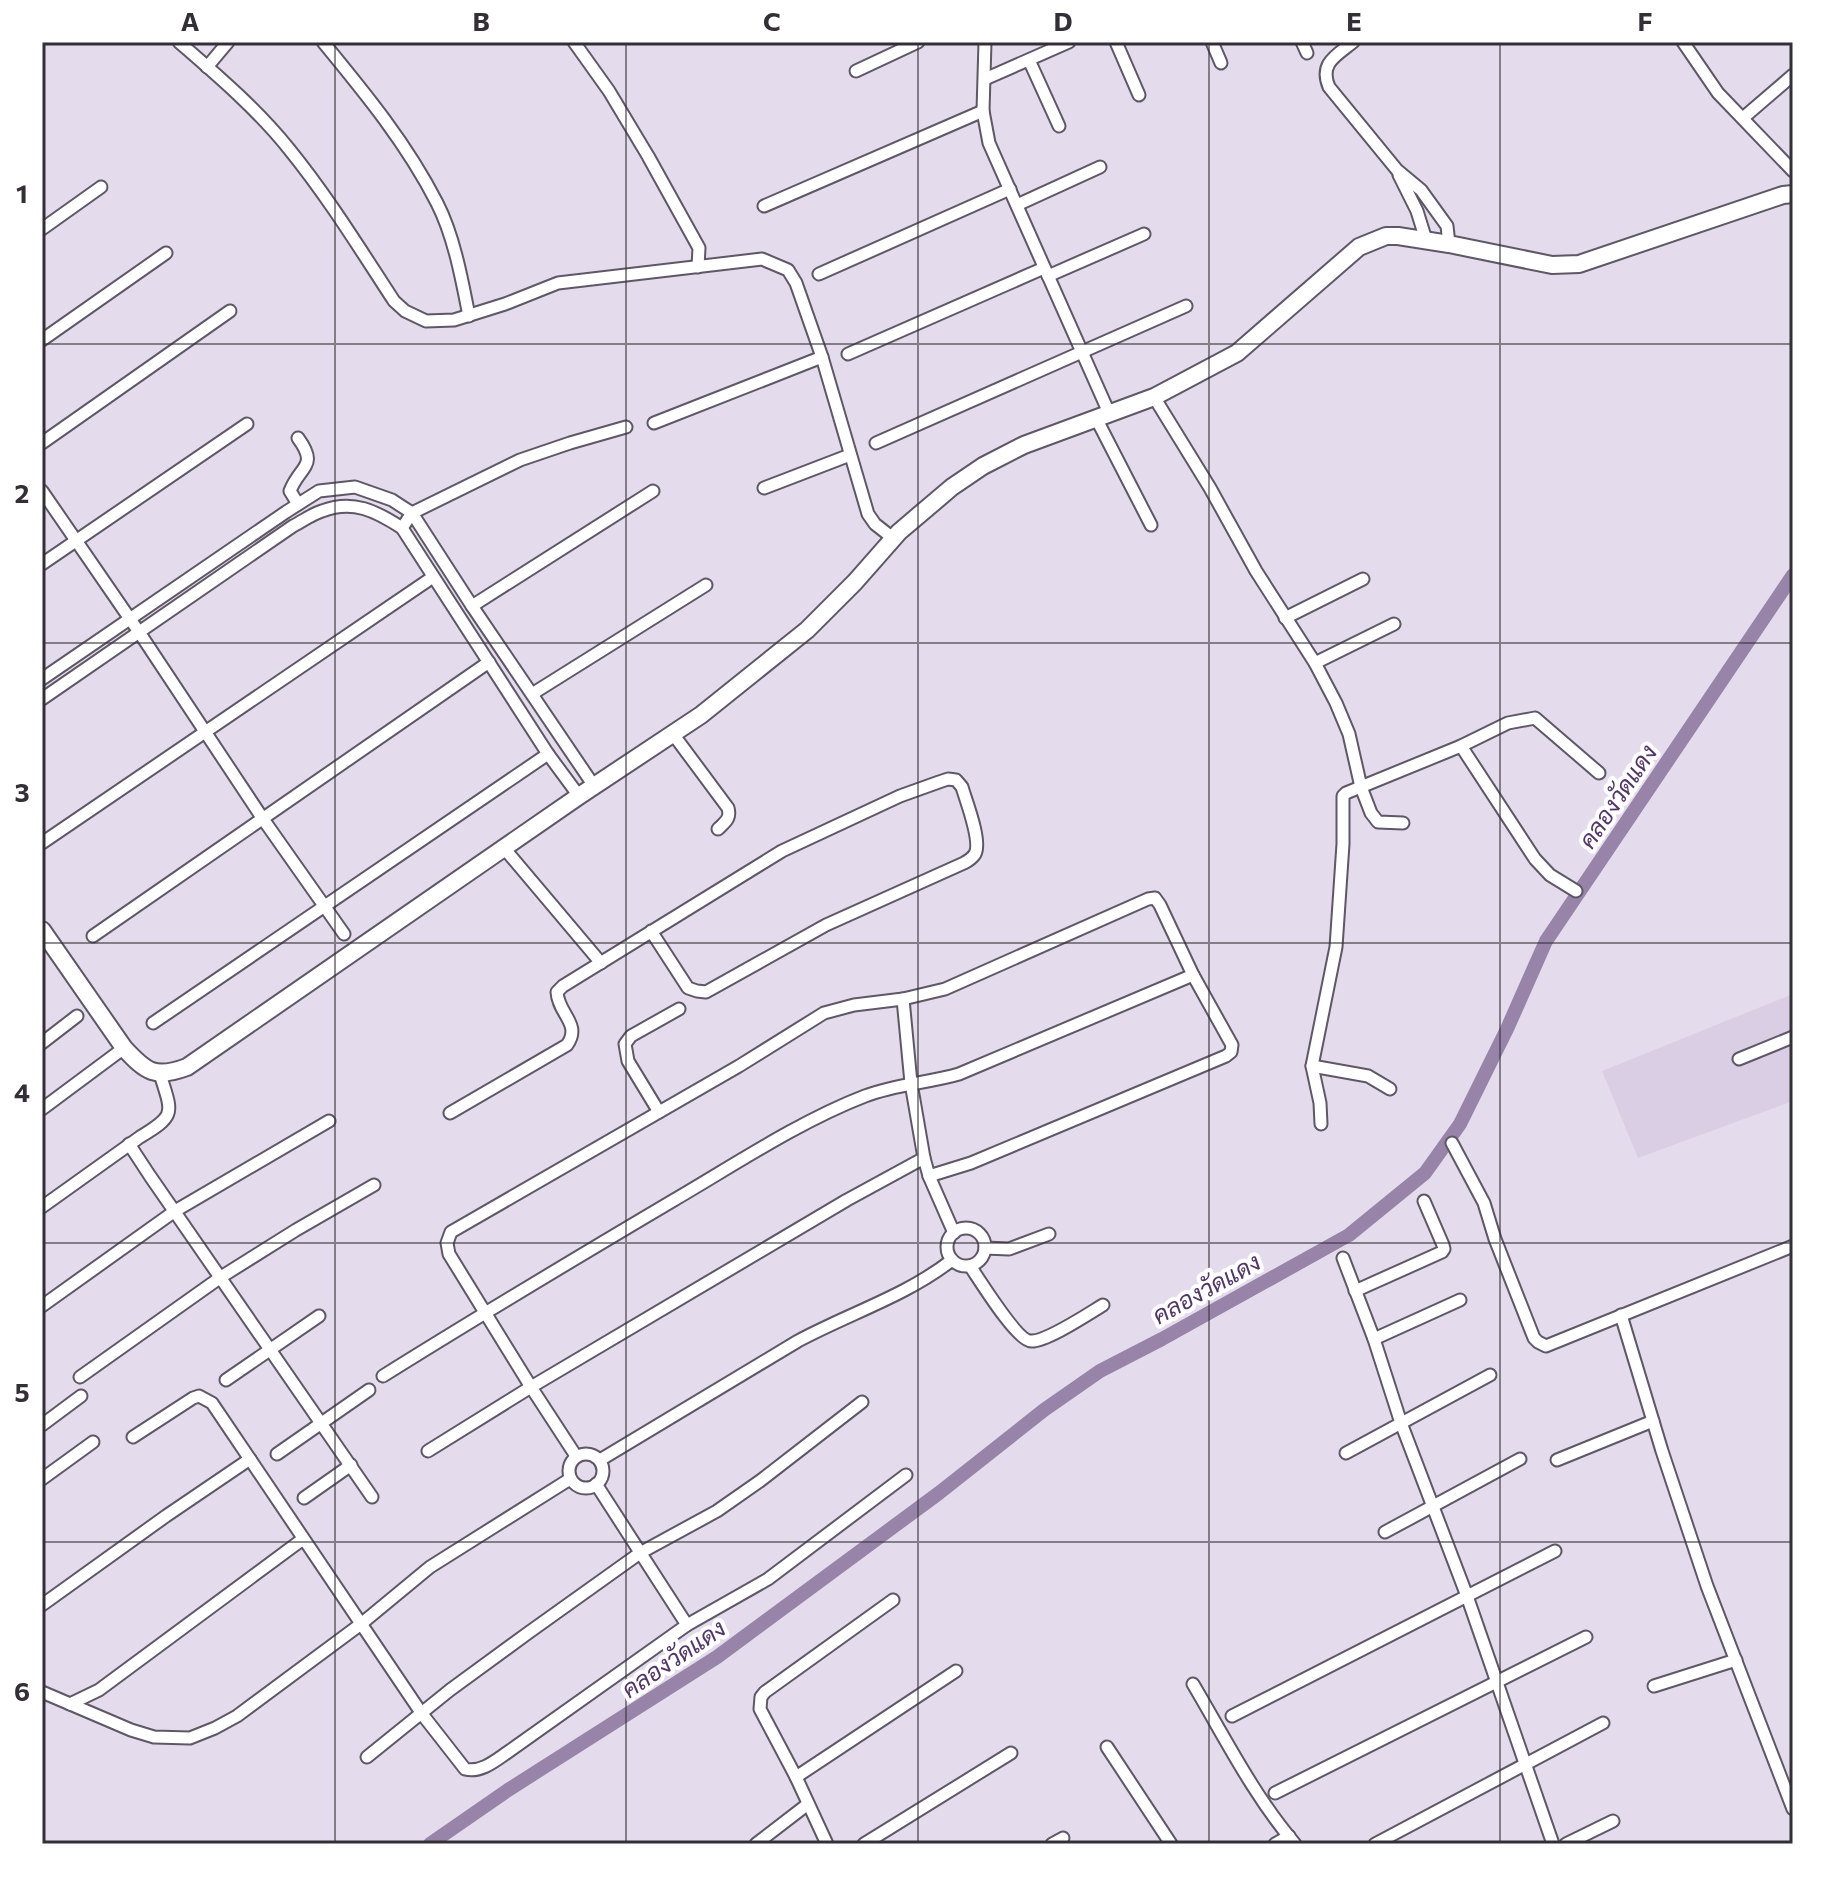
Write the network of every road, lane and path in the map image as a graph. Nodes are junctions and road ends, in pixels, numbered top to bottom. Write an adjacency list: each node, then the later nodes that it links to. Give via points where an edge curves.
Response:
1 (179, 42): 14 (street)
2 (228, 42): 14 (street)
3 (323, 42): 40 (street, via 395,133 438,205 460,268)
4 (574, 42): 35 (street, via 617,104 699,248)
5 (918, 42): 15 (street)
6 (985, 42): 17 (street)
7 (1069, 42): 12 (street)
8 (1116, 42): 18 (street)
9 (1212, 42): 13 (street)
10 (1353, 42): 23 (street, via 1328,62 1325,77)
11 (1683, 42): 20 (street, via 1718,93)
12 (1029, 60): 17 (street); 21 (street)
13 (1221, 63)
14 (207, 67): 40 (street, via 287,147 394,301 426,321)
15 (856, 71)
16 (1793, 75): 20 (street)
17 (985, 79): 19 (street)
18 (1139, 95)
19 (983, 111): 26 (street, via 989,143); 29 (street)
20 (1743, 118): 24 (street)
21 (1059, 126)
22 (1100, 167): 28 (street)
23 (1397, 170): 32 (street); 33 (street, via 1421,190 1447,226)
24 (1793, 171)
25 (101, 187): 30 (street)
26 (1010, 189): 28 (street); 37 (street)
27 (1793, 194): 33 (street, via 1579,264 1552,265)
28 (1017, 205): 36 (street)
29 (764, 206)
30 (42, 229)
31 (1144, 234): 36 (street)
32 (1426, 240): 33 (street); 45 (street, via 1386,236 1359,247 1237,353)
33 (1449, 244)
34 (166, 253): 41 (street)
35 (698, 267): 40 (street, via 558,283); 44 (street, via 762,259 788,270)
36 (1046, 272): 42 (street); 43 (street)
37 (819, 274)
38 (1186, 306): 42 (street)
39 (230, 311): 51 (street)
40 (469, 316)
41 (42, 340)
42 (1082, 352): 46 (street); 52 (street)
43 (848, 354)
44 (822, 357): 47 (street); 53 (street)
45 (1154, 397): 46 (street); 68 (street)
46 (1104, 417): 59 (street); 61 (street, via 1024,445 983,466)
47 (654, 423)
48 (247, 424): 62 (street)
49 (626, 427): 58 (street, via 520,460)
50 (298, 438): 57 (street, via 308,452 290,491)
51 (42, 443)
52 (876, 443)
53 (850, 455): 54 (street); 61 (street, via 871,519)
54 (764, 488)
55 (42, 491): 62 (street)
56 (653, 491): 67 (street)
57 (298, 504): 58 (street, via 319,491 355,487); 69 (street)
58 (412, 513): 60 (street); 67 (street)
59 (1151, 525)
60 (402, 528): 64 (street); 71 (street, via 378,512 353,506 323,510)
61 (894, 539): 78 (street, via 807,630)
62 (75, 541): 63 (street); 69 (street)
63 (42, 564)
64 (433, 577): 72 (street); 77 (street)
65 (1363, 579): 68 (street)
66 (706, 585): 75 (street)
67 (472, 606): 75 (street)
68 (1285, 618): 73 (street)
69 (129, 619): 71 (street); 74 (street)
70 (1394, 624): 73 (street)
71 (139, 632): 76 (street); 77 (street)
72 (489, 662): 80 (street); 85 (street)
73 (1315, 663): 83 (street, via 1349,734)
74 (42, 679)
75 (532, 694): 82 (street)
76 (42, 699)
77 (205, 732): 85 (street); 88 (street)
78 (673, 734): 82 (street); 87 (street, via 728,808 728,819)
79 (1461, 746): 81 (street, via 1508,723 1535,718); 83 (street); 90 (street, via 1535,859)
80 (548, 754): 84 (street); 91 (street)
81 (1599, 773)
82 (594, 786): 84 (street)
83 (1361, 787): 86 (street, via 1378,822); 106 (street, via 1343,796 1336,947)
84 (579, 796): 89 (street)
85 (263, 819): 91 (street); 95 (street)
86 (1403, 823)
87 (718, 829)
88 (42, 843)
89 (504, 848): 96 (street); 107 (street, via 187,1067)
90 (1576, 891)
91 (325, 907): 94 (street); 101 (street)
92 (42, 930): 104 (street)
93 (651, 931): 93 (street, via 688,988 706,992 826,925 973,857 977,840 962,787 948,779 821,832); 96 (street)
94 (344, 934)
95 (93, 936)
96 (601, 963): 112 (street, via 557,992 573,1029 567,1045)
97 (1193, 975): 98 (street, via 1155,898 945,989); 108 (street, via 959,1074); 118 (street, via 1232,1045 1226,1056)
98 (903, 999): 108 (street); 111 (street, via 824,1013)
99 (679, 1009): 111 (street, via 625,1044 628,1061)
100 (77, 1016): 103 (street)
101 (153, 1023)
102 (1793, 1037): 105 (street)
103 (42, 1043)
104 (124, 1048): 107 (street, via 140,1065); 110 (street)
105 (1739, 1059)
106 (1312, 1066): 109 (street, via 1368,1076); 114 (street)
107 (160, 1074): 116 (street, via 170,1107 167,1117)
108 (911, 1083): 117 (street); 135 (street, via 864,1097 771,1143)
109 (1390, 1089)
110 (42, 1109)
111 (659, 1112): 135 (street, via 451,1232 449,1254)
112 (450, 1113)
113 (329, 1121): 122 (street)
114 (1321, 1124)
115 (1452, 1143): 136 (street, via 1484,1203 1534,1338 1546,1346)
116 (129, 1144): 121 (street); 122 (street)
117 (924, 1158): 118 (street); 144 (street)
118 (929, 1176): 123 (street)
119 (374, 1185): 130 (street)
120 (1424, 1201): 131 (street, via 1442,1252)
121 (42, 1207)
122 (175, 1211): 130 (street); 134 (street)
123 (954, 1233): 126 (street, via 975,1230); 128 (street, via 948,1243)
124 (1049, 1234): 126 (street, via 1009,1249)
125 (1793, 1246): 136 (street)
126 (985, 1248): 129 (street)
127 (1343, 1258): 131 (street)
128 (952, 1260): 129 (street); 160 (street, via 889,1299 798,1341)
129 (970, 1266): 133 (street, via 1026,1341 1045,1337)
130 (221, 1277): 139 (street); 142 (street)
131 (1355, 1291): 138 (street)
132 (1460, 1300): 138 (street)
133 (1103, 1305)
134 (42, 1306)
135 (485, 1313): 141 (street); 144 (street)
136 (1621, 1315): 148 (street)
137 (319, 1316): 139 (street)
138 (1374, 1339): 150 (street)
139 (272, 1349): 143 (street); 149 (street)
140 (1490, 1375): 150 (street)
141 (383, 1376)
142 (80, 1377)
143 (226, 1380)
144 (531, 1387): 154 (street); 157 (street)
145 (369, 1390): 149 (street)
146 (81, 1396): 151 (street)
147 (862, 1402): 173 (street, via 717,1511)
148 (1653, 1421): 161 (street); 180 (street)
149 (321, 1422): 156 (street); 162 (street)
150 (1401, 1423): 155 (street); 169 (street)
151 (42, 1425)
152 (133, 1437): 158 (street, via 199,1396 212,1403)
153 (93, 1442): 164 (street)
154 (428, 1451)
155 (1346, 1453)
156 (277, 1454)
157 (576, 1456): 160 (street, via 589,1454); 165 (street, via 569,1466)
158 (250, 1459): 171 (street); 176 (street)
159 (1520, 1459): 169 (street)
160 (600, 1460): 166 (street, via 603,1473)
161 (1557, 1460)
162 (351, 1465): 167 (street); 168 (street)
163 (906, 1475): 178 (street, via 768,1579)
164 (42, 1479)
165 (570, 1479): 166 (street, via 582,1487); 177 (street, via 430,1567)
166 (596, 1484): 173 (street)
167 (372, 1497)
168 (304, 1498)
169 (1433, 1506): 170 (street); 174 (street)
170 (1385, 1532)
171 (303, 1539): 177 (street); 186 (street, via 99,1690)
172 (1555, 1551): 174 (street)
173 (640, 1553): 178 (street); 187 (street)
174 (1467, 1596): 182 (street); 188 (street)
175 (893, 1600): 194 (street, via 761,1697 760,1709)
176 (42, 1605)
177 (361, 1624): 186 (street, via 237,1716 190,1738 154,1737); 187 (street)
178 (687, 1625): 187 (street, via 477,1771 465,1769)
179 (1586, 1637): 182 (street)
180 (1736, 1660): 184 (street); 197 (street)
181 (956, 1671): 194 (street)
182 (1496, 1681): 193 (street); 195 (street)
183 (1193, 1684): 199 (street)
184 (1654, 1686)
185 (44, 1695): 186 (street)
186 (70, 1704)
187 (422, 1714): 192 (street)
188 (1232, 1716)
189 (1603, 1723): 193 (street)
190 (1107, 1747): 203 (street)
191 (1011, 1753): 202 (street)
192 (367, 1757)
193 (1525, 1765): 205 (street); 206 (street)
194 (796, 1777): 196 (street)
195 (1275, 1793)
196 (808, 1804): 200 (street); 201 (street)
197 (1793, 1809)
198 (1613, 1821): 207 (street)
199 (1292, 1840): 204 (street)
200 (756, 1844)
201 (827, 1844)
202 (864, 1844)
203 (1171, 1844)
204 (1275, 1844)
205 (1375, 1844)
206 (1553, 1844)
207 (1566, 1844)

